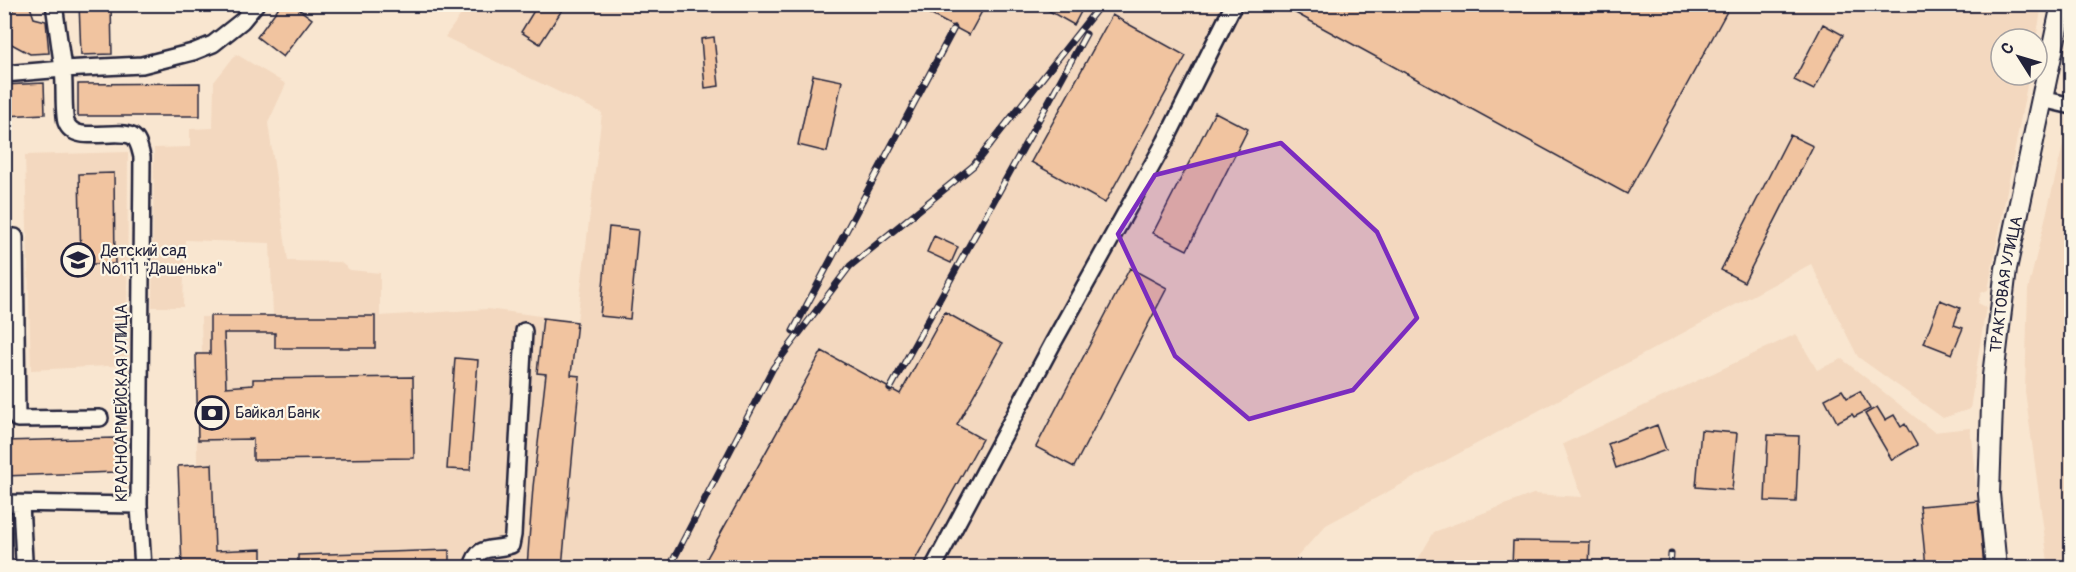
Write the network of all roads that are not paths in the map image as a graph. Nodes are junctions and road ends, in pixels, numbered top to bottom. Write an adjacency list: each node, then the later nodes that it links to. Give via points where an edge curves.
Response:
1 (54, 4): 5 (street)
2 (256, 4): 5 (street, via 213,44 193,52 142,64)
3 (1234, 4): 18 (street, via 1165,142)
4 (2062, 4): 7 (main road, ТРАКТОВАЯ УЛИЦА)
5 (63, 69): 6 (street); 14 (street, КРАСНОАРМЕЙСКАЯ УЛИЦА, via 66,122 75,132 133,136 142,157)
6 (4, 74)
7 (2042, 99): 8 (street); 19 (main road, ТРАКТОВАЯ УЛИЦА, via 2006,269 1993,376 1989,494)
8 (2072, 106)
9 (4, 237): 11 (street, via 15,237 17,419)
10 (524, 331): 17 (street, via 511,545 485,548 475,556)
11 (100, 418)
12 (4, 503): 13 (street)
13 (21, 504): 14 (street); 15 (street)
14 (139, 505): 16 (street, КРАСНОАРМЕЙСКАЯ УЛИЦА)
15 (24, 560)
16 (143, 567)
17 (471, 567)
18 (933, 567)
19 (1996, 567)

